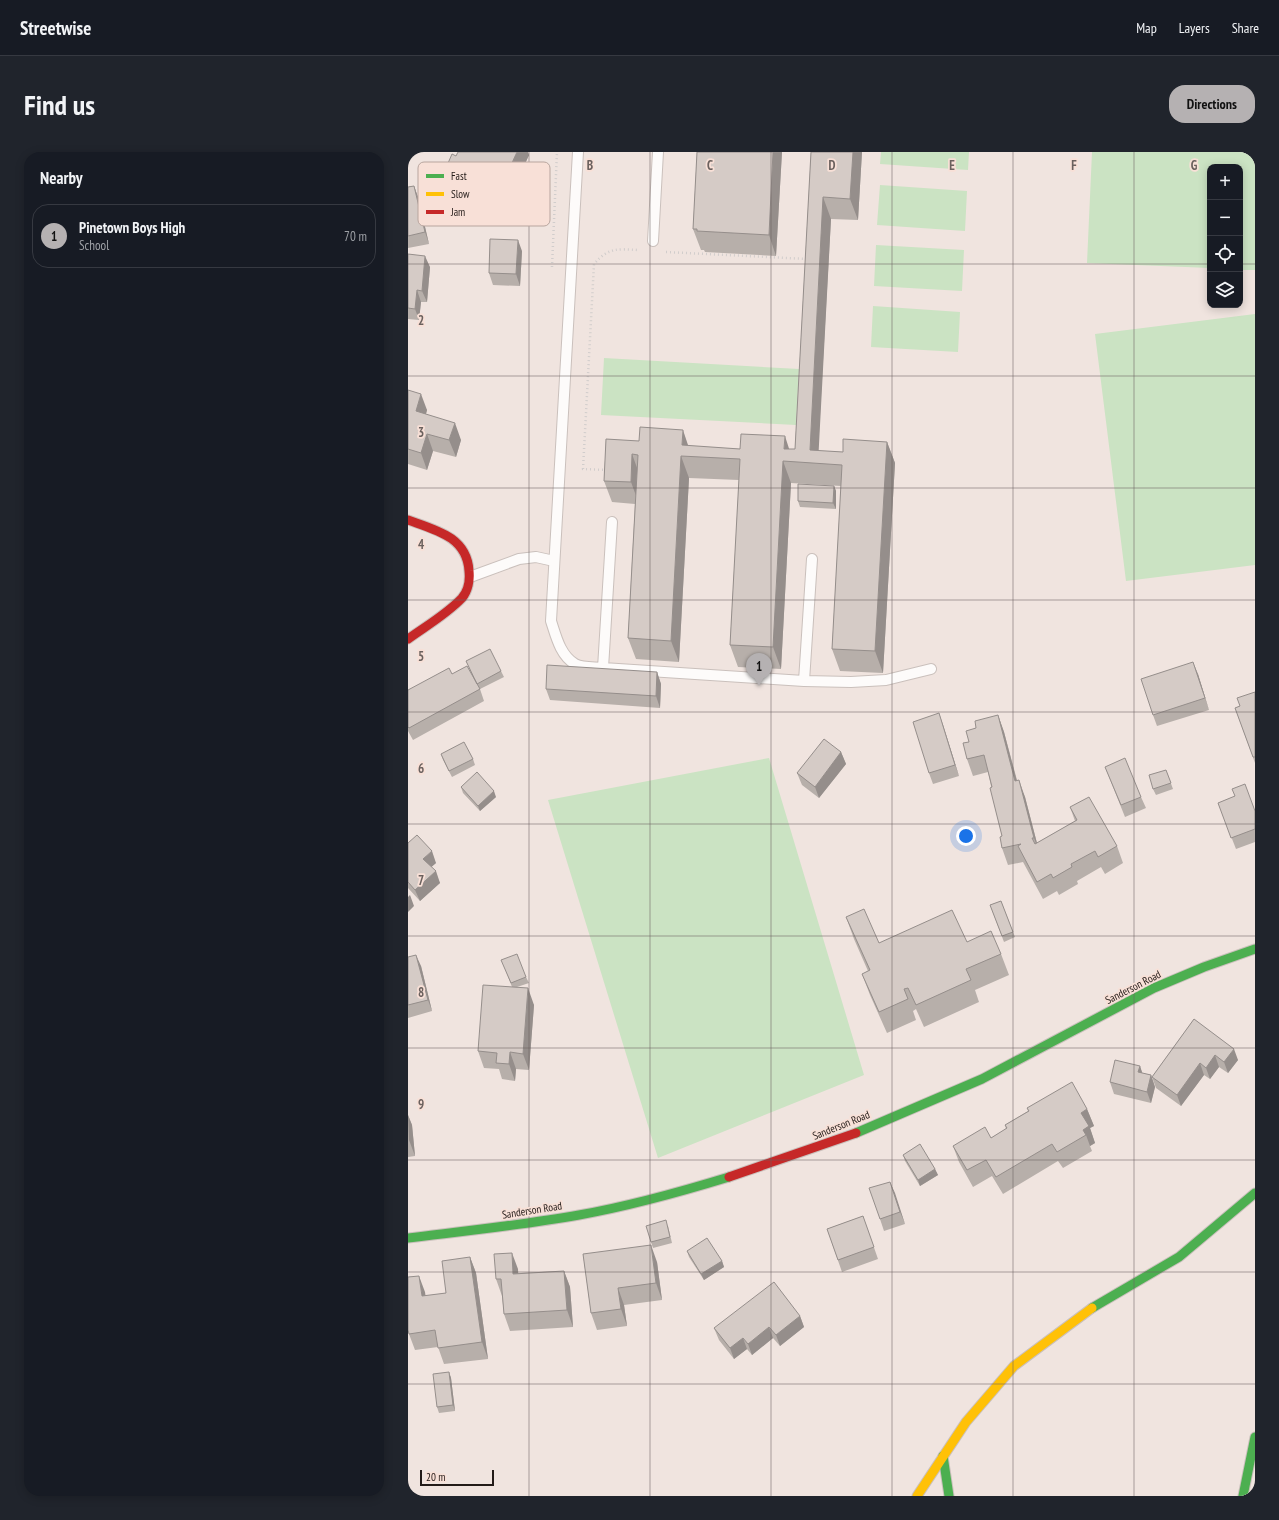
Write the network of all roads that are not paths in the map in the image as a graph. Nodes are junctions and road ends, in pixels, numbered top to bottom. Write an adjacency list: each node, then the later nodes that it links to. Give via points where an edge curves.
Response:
1 (578, 152): 7 (lane)
2 (658, 152): 3 (lane)
3 (653, 241)
4 (408, 520): 8 (main road, via 436,529 457,541 466,554)
5 (612, 522): 10 (lane)
6 (812, 559): 12 (lane)
7 (554, 560): 8 (lane, via 536,557 519,559); 10 (lane, via 552,621 558,643 565,655 576,665)
8 (470, 573): 9 (main road, via 464,596)
9 (408, 639)
10 (603, 668): 12 (lane)
11 (931, 669): 12 (lane, via 886,680)
12 (804, 681)
13 (1255, 949): 15 (main road, Sanderson Road, via 1154,989 958,1090 806,1152 676,1193 605,1210 529,1224)
14 (1255, 1193): 17 (main road, via 1179,1257 1081,1315 1014,1366 966,1422)
15 (408, 1238)
16 (1255, 1437): 20 (main road)
17 (943, 1456): 18 (main road); 19 (main road)
18 (916, 1496)
19 (949, 1496)
20 (1243, 1496)

